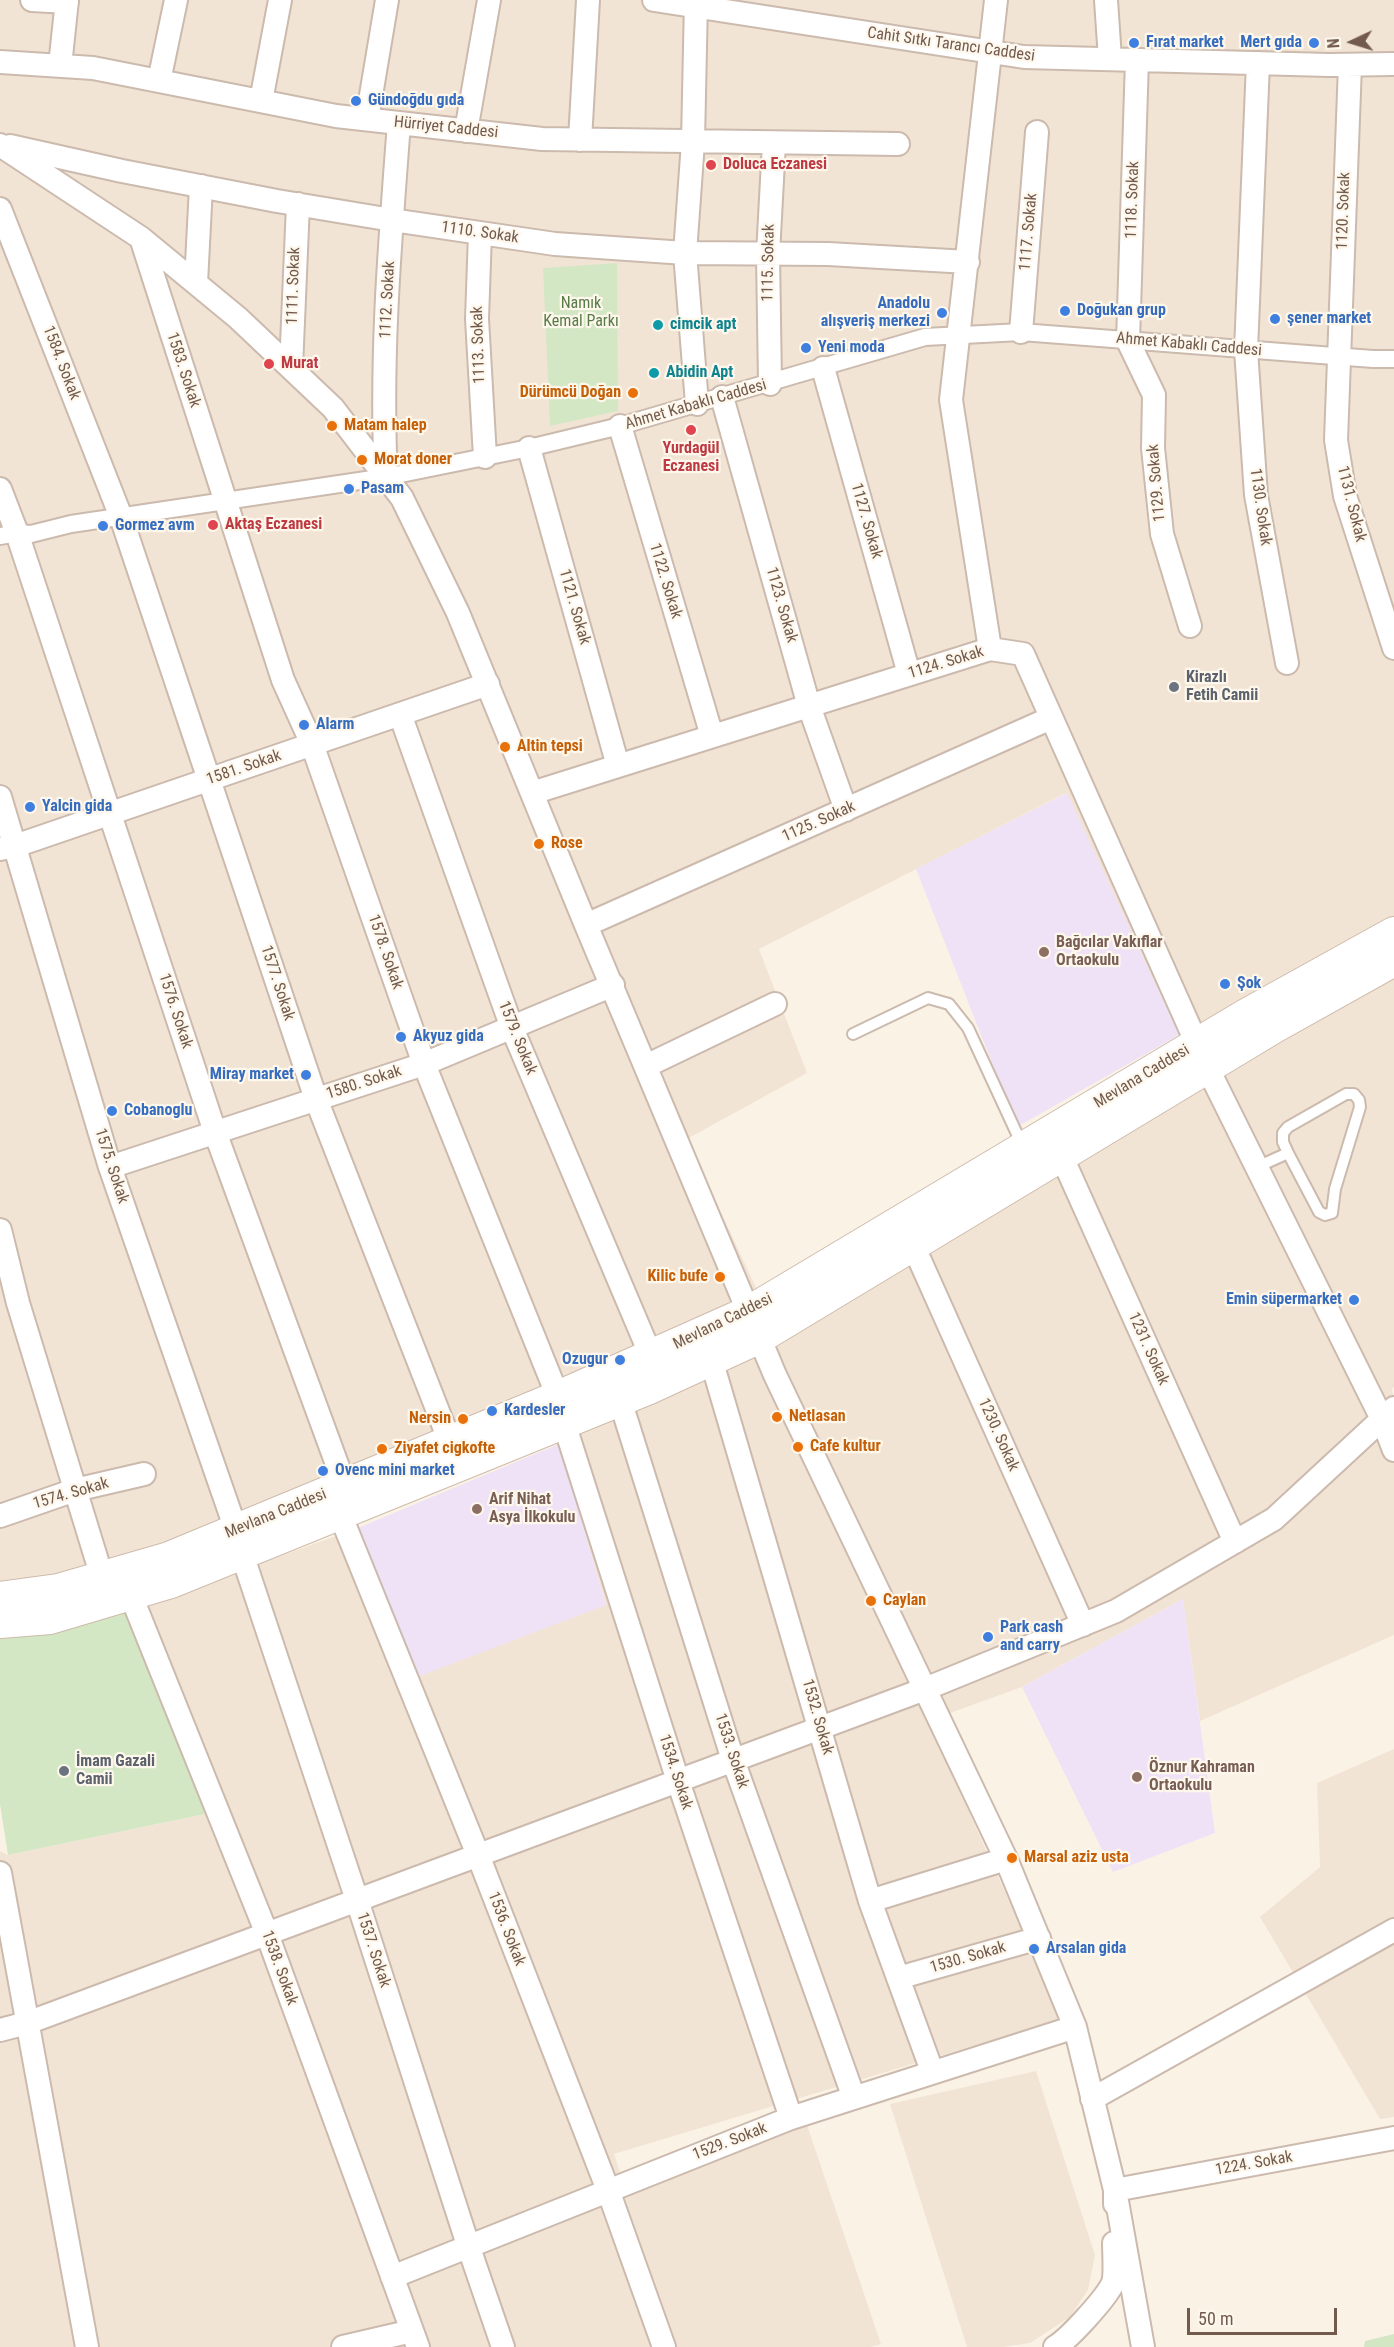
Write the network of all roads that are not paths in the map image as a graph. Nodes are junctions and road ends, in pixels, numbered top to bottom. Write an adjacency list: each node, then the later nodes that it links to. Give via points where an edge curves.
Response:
1 (32, 0): 10 (street)
2 (176, 0): 21 (street)
3 (280, 0): 22 (street)
4 (387, 0): 23 (street)
5 (489, 0): 25 (street)
6 (588, 0): 27 (street)
7 (654, 0): 11 (street, Cahit Sıtkı Tarancı Caddesi)
8 (996, 0): 13 (street)
9 (1106, 0): 14 (street)
10 (67, 1): 20 (street)
11 (695, 3): 12 (street, Cahit Sıtkı Tarancı Caddesi); 28 (street)
12 (783, 10): 13 (street, Cahit Sıtkı Tarancı Caddesi)
13 (991, 52): 14 (street, Cahit Sıtkı Tarancı Caddesi, via 1024,57); 40 (street)
14 (1110, 59): 15 (street, Cahit Sıtkı Tarancı Caddesi)
15 (1137, 60): 17 (street, Cahit Sıtkı Tarancı Caddesi); 44 (street, 1118. Sokak)
16 (0, 62): 20 (street, Hürriyet Caddesi)
17 (1258, 63): 19 (street, Cahit Sıtkı Tarancı Caddesi); 45 (street, 1130. Sokak)
18 (1394, 64): 19 (street, Cahit Sıtkı Tarancı Caddesi)
19 (1350, 65): 46 (street, 1120. Sokak)
20 (60, 66): 21 (street, Hürriyet Caddesi)
21 (159, 81): 22 (street, Hürriyet Caddesi)
22 (261, 101): 23 (street, Hürriyet Caddesi)
23 (367, 119): 24 (street, Hürriyet Caddesi)
24 (399, 123): 25 (street, Hürriyet Caddesi); 35 (street, 1112. Sokak)
25 (466, 131): 27 (street, Hürriyet Caddesi)
26 (1037, 132): 42 (street, 1117. Sokak)
27 (580, 140): 28 (street, Hürriyet Caddesi)
28 (693, 142): 29 (street, Hürriyet Caddesi); 38 (street)
29 (774, 143): 31 (street, Hürriyet Caddesi); 39 (street, 1115. Sokak)
30 (0, 144): 32 (street, 1110. Sokak); 37 (street)
31 (898, 144)
32 (201, 186): 33 (street, 1110. Sokak); 41 (street)
33 (298, 204): 35 (street, 1110. Sokak); 48 (street, 1111. Sokak)
34 (0, 209): 59 (street, 1584. Sokak)
35 (392, 220): 36 (street, 1110. Sokak); 56 (street, 1112. Sokak, via 383,412)
36 (480, 234): 38 (street, 1110. Sokak, via 555,244); 55 (street, 1113. Sokak, via 477,319)
37 (141, 238): 41 (street); 58 (street, 1583. Sokak)
38 (685, 253): 39 (street, 1110. Sokak); 52 (street)
39 (768, 254): 40 (street, 1110. Sokak); 50 (street, 1115. Sokak)
40 (968, 262): 43 (street)
41 (196, 283): 48 (street)
42 (1021, 332): 43 (street, Ahmet Kabaklı Caddesi); 44 (street, Ahmet Kabaklı Caddesi)
43 (960, 334): 49 (street, Ahmet Kabaklı Caddesi, via 925,337); 63 (street, via 951,400)
44 (1128, 340): 45 (street, Ahmet Kabaklı Caddesi); 61 (street, 1129. Sokak, via 1154,395 1153,448 1162,534)
45 (1246, 350): 46 (street, Ahmet Kabaklı Caddesi); 64 (street, 1130. Sokak, via 1256,495)
46 (1339, 357): 47 (street, Ahmet Kabaklı Caddesi); 62 (street, 1131. Sokak, via 1336,440 1345,496)
47 (1394, 359)
48 (291, 368): 56 (street, via 333,408)
49 (823, 368): 50 (street, Ahmet Kabaklı Caddesi); 65 (street, 1127. Sokak)
50 (770, 384): 51 (street, Ahmet Kabaklı Caddesi)
51 (722, 398): 52 (street, Ahmet Kabaklı Caddesi); 67 (street, 1123. Sokak)
52 (697, 405): 53 (street, Ahmet Kabaklı Caddesi)
53 (620, 426): 54 (street, Ahmet Kabaklı Caddesi); 70 (street, 1122. Sokak)
54 (529, 448): 55 (street, Ahmet Kabaklı Caddesi); 72 (street, 1121. Sokak)
55 (485, 457): 56 (street, Ahmet Kabaklı Caddesi)
56 (386, 477): 58 (street, Ahmet Kabaklı Caddesi); 66 (street, via 402,498)
57 (0, 489): 60 (street, 1576. Sokak)
58 (225, 501): 59 (street, Ahmet Kabaklı Caddesi); 71 (street, 1578. Sokak, via 283,680)
59 (121, 517): 60 (street, Ahmet Kabaklı Caddesi, via 31,534); 73 (street, 1577. Sokak)
60 (9, 534): 77 (street, 1576. Sokak)
61 (1190, 626)
62 (1394, 648)
63 (990, 649): 65 (street, 1124. Sokak); 69 (street, 1124. Sokak, via 1023,654)
64 (1287, 663)
65 (909, 674): 67 (street, 1124. Sokak)
66 (488, 684): 68 (street, 1581. Sokak); 74 (street)
67 (809, 706): 70 (street, 1124. Sokak); 76 (street, 1123. Sokak)
68 (400, 714): 71 (street, 1581. Sokak); 84 (street, 1579. Sokak)
69 (1051, 718): 76 (street, 1125. Sokak); 86 (street, 1124. Sokak)
70 (712, 736): 72 (street, 1124. Sokak)
71 (312, 744): 73 (street, 1581. Sokak); 87 (street, 1578. Sokak)
72 (618, 766): 74 (street, 1124. Sokak)
73 (210, 780): 77 (street, 1581. Sokak); 89 (street, 1577. Sokak)
74 (532, 793): 79 (street)
75 (0, 797): 78 (street, 1575. Sokak)
76 (846, 810): 79 (street, 1125. Sokak)
77 (110, 814): 78 (street, 1581. Sokak); 90 (street, 1576. Sokak)
78 (8, 848): 94 (street, 1575. Sokak)
79 (586, 925): 82 (street)
80 (1394, 933): 86 (main road, Mevlana Caddesi)
81 (1394, 960): 86 (main road, Mevlana Caddesi, via 1274,1027)
82 (613, 985): 84 (street, 1580. Sokak); 88 (street)
83 (775, 1004): 88 (street)
84 (512, 1028): 87 (street, 1580. Sokak); 100 (street, 1579. Sokak)
85 (853, 1034): 91 (lane, via 928,998 949,1004 968,1028)
86 (1202, 1056): 91 (main road, Mevlana Caddesi); 93 (main road, Mevlana Caddesi); 95 (street, 1124. Sokak)
87 (424, 1064): 89 (street, 1580. Sokak); 103 (street, 1578. Sokak)
88 (646, 1066): 99 (street)
89 (316, 1099): 90 (street, 1580. Sokak); 105 (street, 1577. Sokak)
90 (215, 1132): 94 (street, 1580. Sokak); 109 (street, 1576. Sokak)
91 (1023, 1148): 99 (main road, Mevlana Caddesi)
92 (1288, 1153): 92 (lane, via 1318,1212 1332,1213 1359,1100 1354,1094 1346,1094 1288,1127 1283,1133); 95 (lane)
93 (1061, 1155): 97 (main road, Mevlana Caddesi); 112 (street, 1231. Sokak)
94 (110, 1167): 111 (street, 1575. Sokak)
95 (1257, 1167): 104 (street, 1124. Sokak)
96 (0, 1230): 98 (street)
97 (913, 1245): 99 (main road, Mevlana Caddesi); 117 (street, 1230. Sokak)
98 (3, 1257): 108 (street)
99 (754, 1325): 100 (main road, Mevlana Caddesi); 101 (main road, Mevlana Caddesi); 118 (street)
100 (651, 1356): 103 (main road, Mevlana Caddesi)
101 (711, 1359): 102 (main road, Mevlana Caddesi); 119 (street, 1532. Sokak)
102 (620, 1400): 103 (main road, Mevlana Caddesi); 120 (street, 1533. Sokak)
103 (561, 1410): 105 (main road, Mevlana Caddesi); 109 (main road, Mevlana Caddesi); 121 (street, 1534. Sokak)
104 (1388, 1413): 106 (street, 1124. Sokak); 112 (street, via 1274,1519)
105 (450, 1442): 109 (main road, Mevlana Caddesi)
106 (1394, 1450)
107 (144, 1474): 108 (street, 1574. Sokak)
108 (75, 1490): 110 (street, 1574. Sokak); 113 (street)
109 (342, 1500): 111 (main road, Mevlana Caddesi); 122 (street, 1536. Sokak)
110 (0, 1516)
111 (239, 1542): 113 (main road, Mevlana Caddesi); 114 (main road, Mevlana Caddesi, via 171,1582); 125 (street, 1537. Sokak)
112 (1235, 1542): 117 (street, via 1116,1611)
113 (102, 1577): 115 (main road, Mevlana Caddesi, via 58,1590)
114 (130, 1593): 116 (main road, Mevlana Caddesi, via 50,1618); 128 (street, 1538. Sokak)
115 (0, 1598)
116 (0, 1622)
117 (1083, 1624): 118 (street)
118 (925, 1689): 119 (street); 123 (street)
119 (820, 1728): 120 (street); 126 (street, 1532. Sokak)
120 (733, 1760): 121 (street); 135 (street, 1533. Sokak)
121 (678, 1781): 122 (street); 137 (street, 1534. Sokak)
122 (478, 1855): 125 (street); 139 (street, 1536. Sokak)
123 (1006, 1859): 126 (street); 129 (street)
124 (0, 1873): 131 (street)
125 (357, 1900): 128 (street); 141 (street, 1537. Sokak)
126 (870, 1901): 130 (street, 1532. Sokak)
127 (1394, 1930): 136 (street)
128 (267, 1934): 131 (street); 142 (street, 1538. Sokak)
129 (1038, 1938): 130 (street, 1530. Sokak); 132 (street)
130 (898, 1978): 134 (street, 1532. Sokak)
131 (27, 2023): 133 (street); 144 (street)
132 (1075, 2027): 134 (street, 1529. Sokak); 136 (street)
133 (0, 2030)
134 (932, 2071): 135 (street, 1529. Sokak)
135 (854, 2098): 137 (street, 1529. Sokak)
136 (1092, 2099): 140 (street)
137 (791, 2118): 139 (street, 1529. Sokak)
138 (1394, 2138): 140 (street, 1224. Sokak)
139 (608, 2190): 141 (street, 1529. Sokak); 147 (street, 1536. Sokak)
140 (1115, 2190): 148 (street, via 1114,2284); 149 (street)
141 (468, 2245): 142 (street, 1529. Sokak); 146 (street, 1537. Sokak)
142 (392, 2277): 143 (street, 1538. Sokak)
143 (415, 2339): 145 (street)
144 (87, 2347)
145 (343, 2347)
146 (503, 2347)
147 (664, 2347)
148 (1055, 2347)
149 (1143, 2347)

